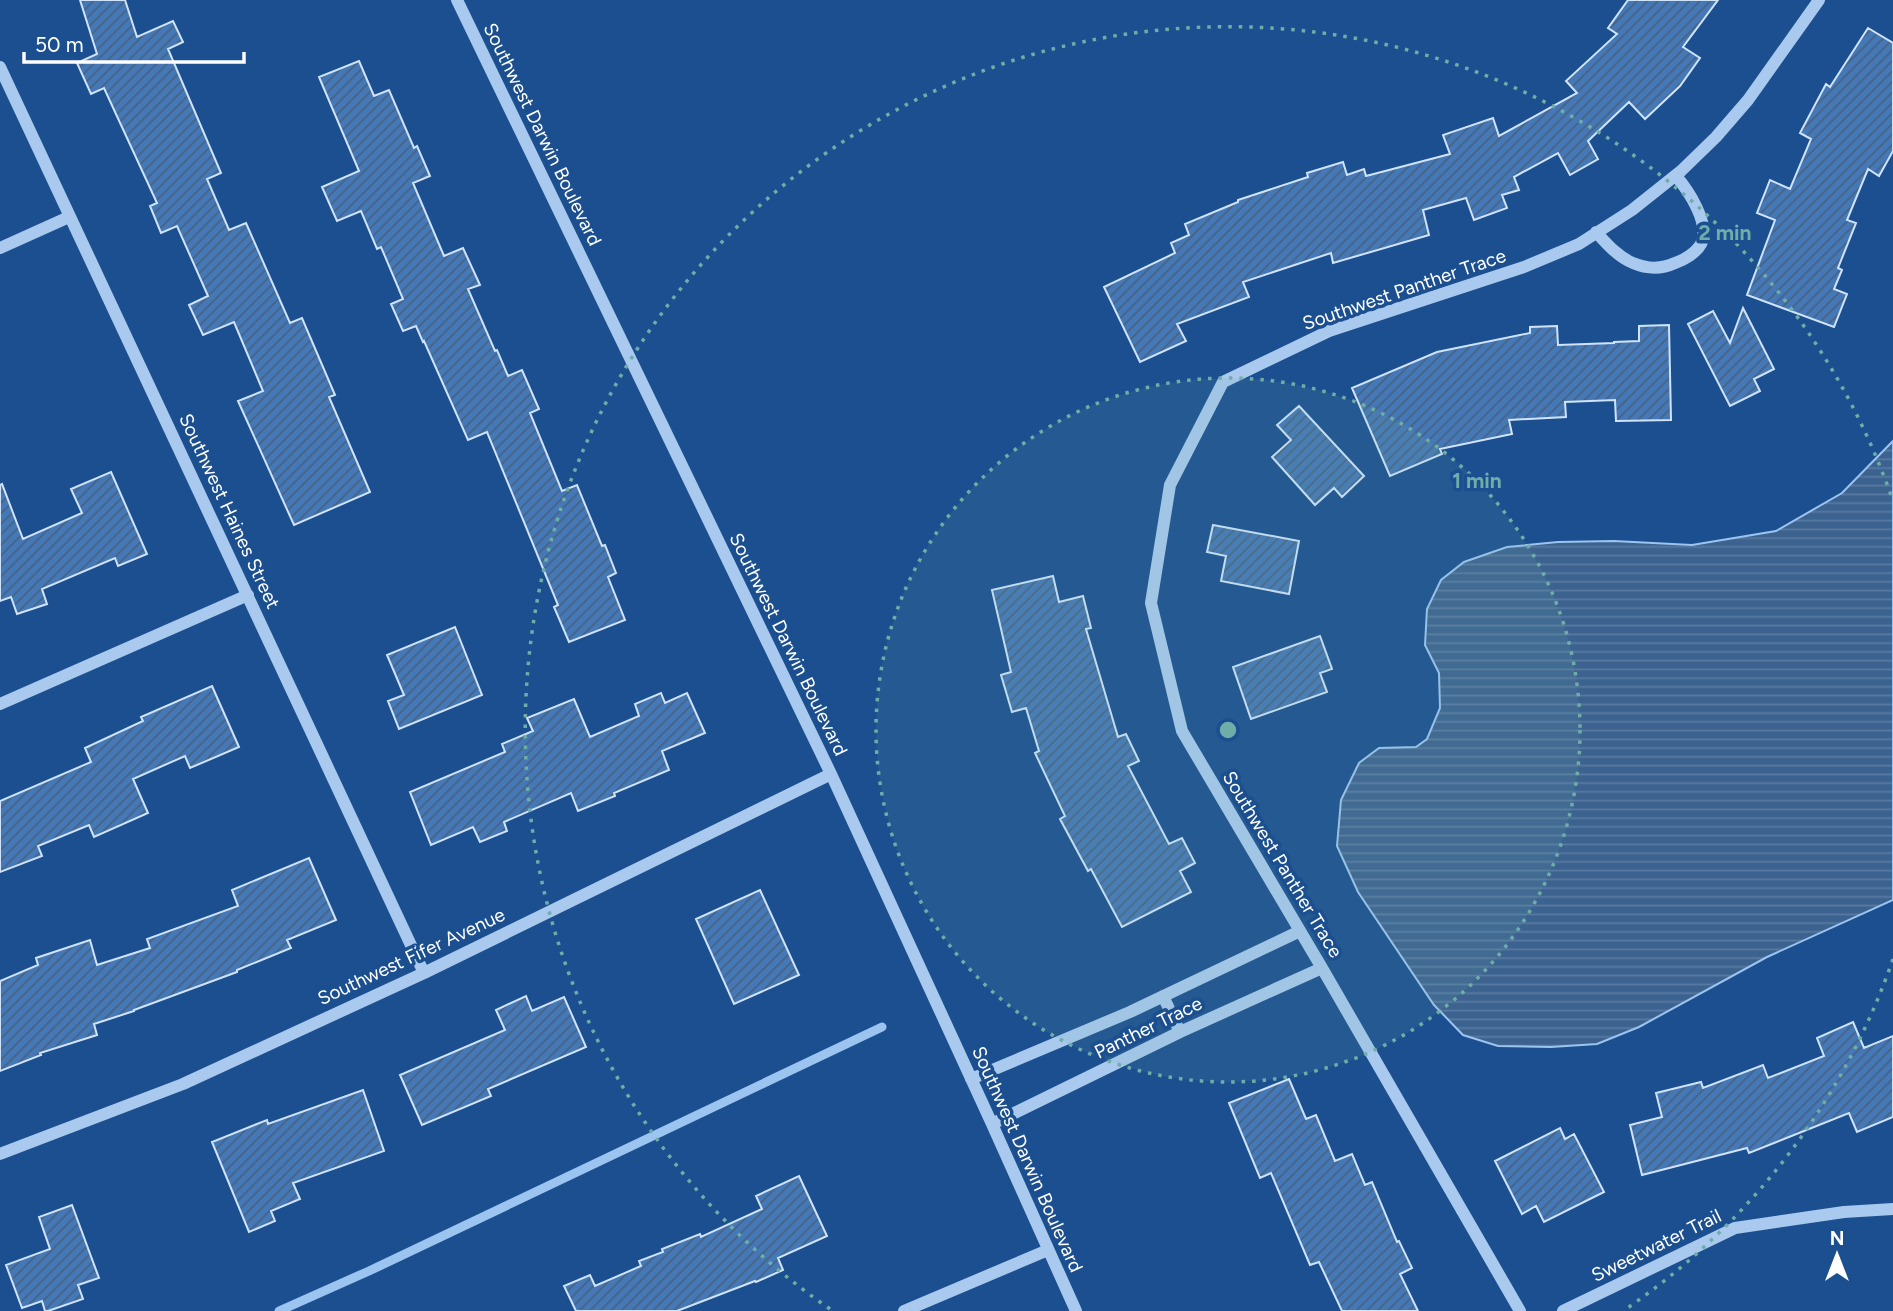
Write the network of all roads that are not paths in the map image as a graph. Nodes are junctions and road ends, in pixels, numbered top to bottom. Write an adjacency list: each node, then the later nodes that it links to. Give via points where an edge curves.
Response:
1 (457, 0): 10 (street, Southwest Darwin Boulevard)
2 (1819, 0): 4 (street, Southwest Panther Trace, via 1748,100)
3 (0, 67): 5 (street, Southwest Haines Street)
4 (1676, 176): 6 (street, Southwest Panther Trace); 6 (street, via 1698,209 1703,231 1701,244 1688,257 1653,268 1632,263)
5 (69, 217): 7 (street); 8 (street, Southwest Haines Street)
6 (1596, 233): 11 (street, Southwest Panther Trace, via 1524,267 1329,331 1223,382 1170,485 1151,603 1182,731)
7 (0, 248)
8 (248, 595): 9 (street); 13 (street, Southwest Haines Street)
9 (0, 705)
10 (831, 774): 13 (street, Southwest Fifer Avenue); 16 (street, Southwest Darwin Boulevard)
11 (1300, 931): 12 (street, Southwest Panther Trace); 14 (street, Panther Trace)
12 (1322, 968): 15 (street, Panther Trace); 23 (street, Southwest Panther Trace)
13 (424, 973): 18 (street, Southwest Fifer Avenue, via 183,1084)
14 (1163, 996): 15 (street); 16 (street, Panther Trace)
15 (1180, 1032): 17 (street, Panther Trace)
16 (971, 1079): 17 (street, Southwest Darwin Boulevard)
17 (992, 1124): 20 (street, Southwest Darwin Boulevard)
18 (0, 1154)
19 (1893, 1209): 24 (street, Sweetwater Trail, via 1735,1228)
20 (1048, 1250): 21 (street); 22 (street, Southwest Darwin Boulevard)
21 (904, 1311)
22 (1076, 1311)
23 (1520, 1311)
24 (1563, 1311)

